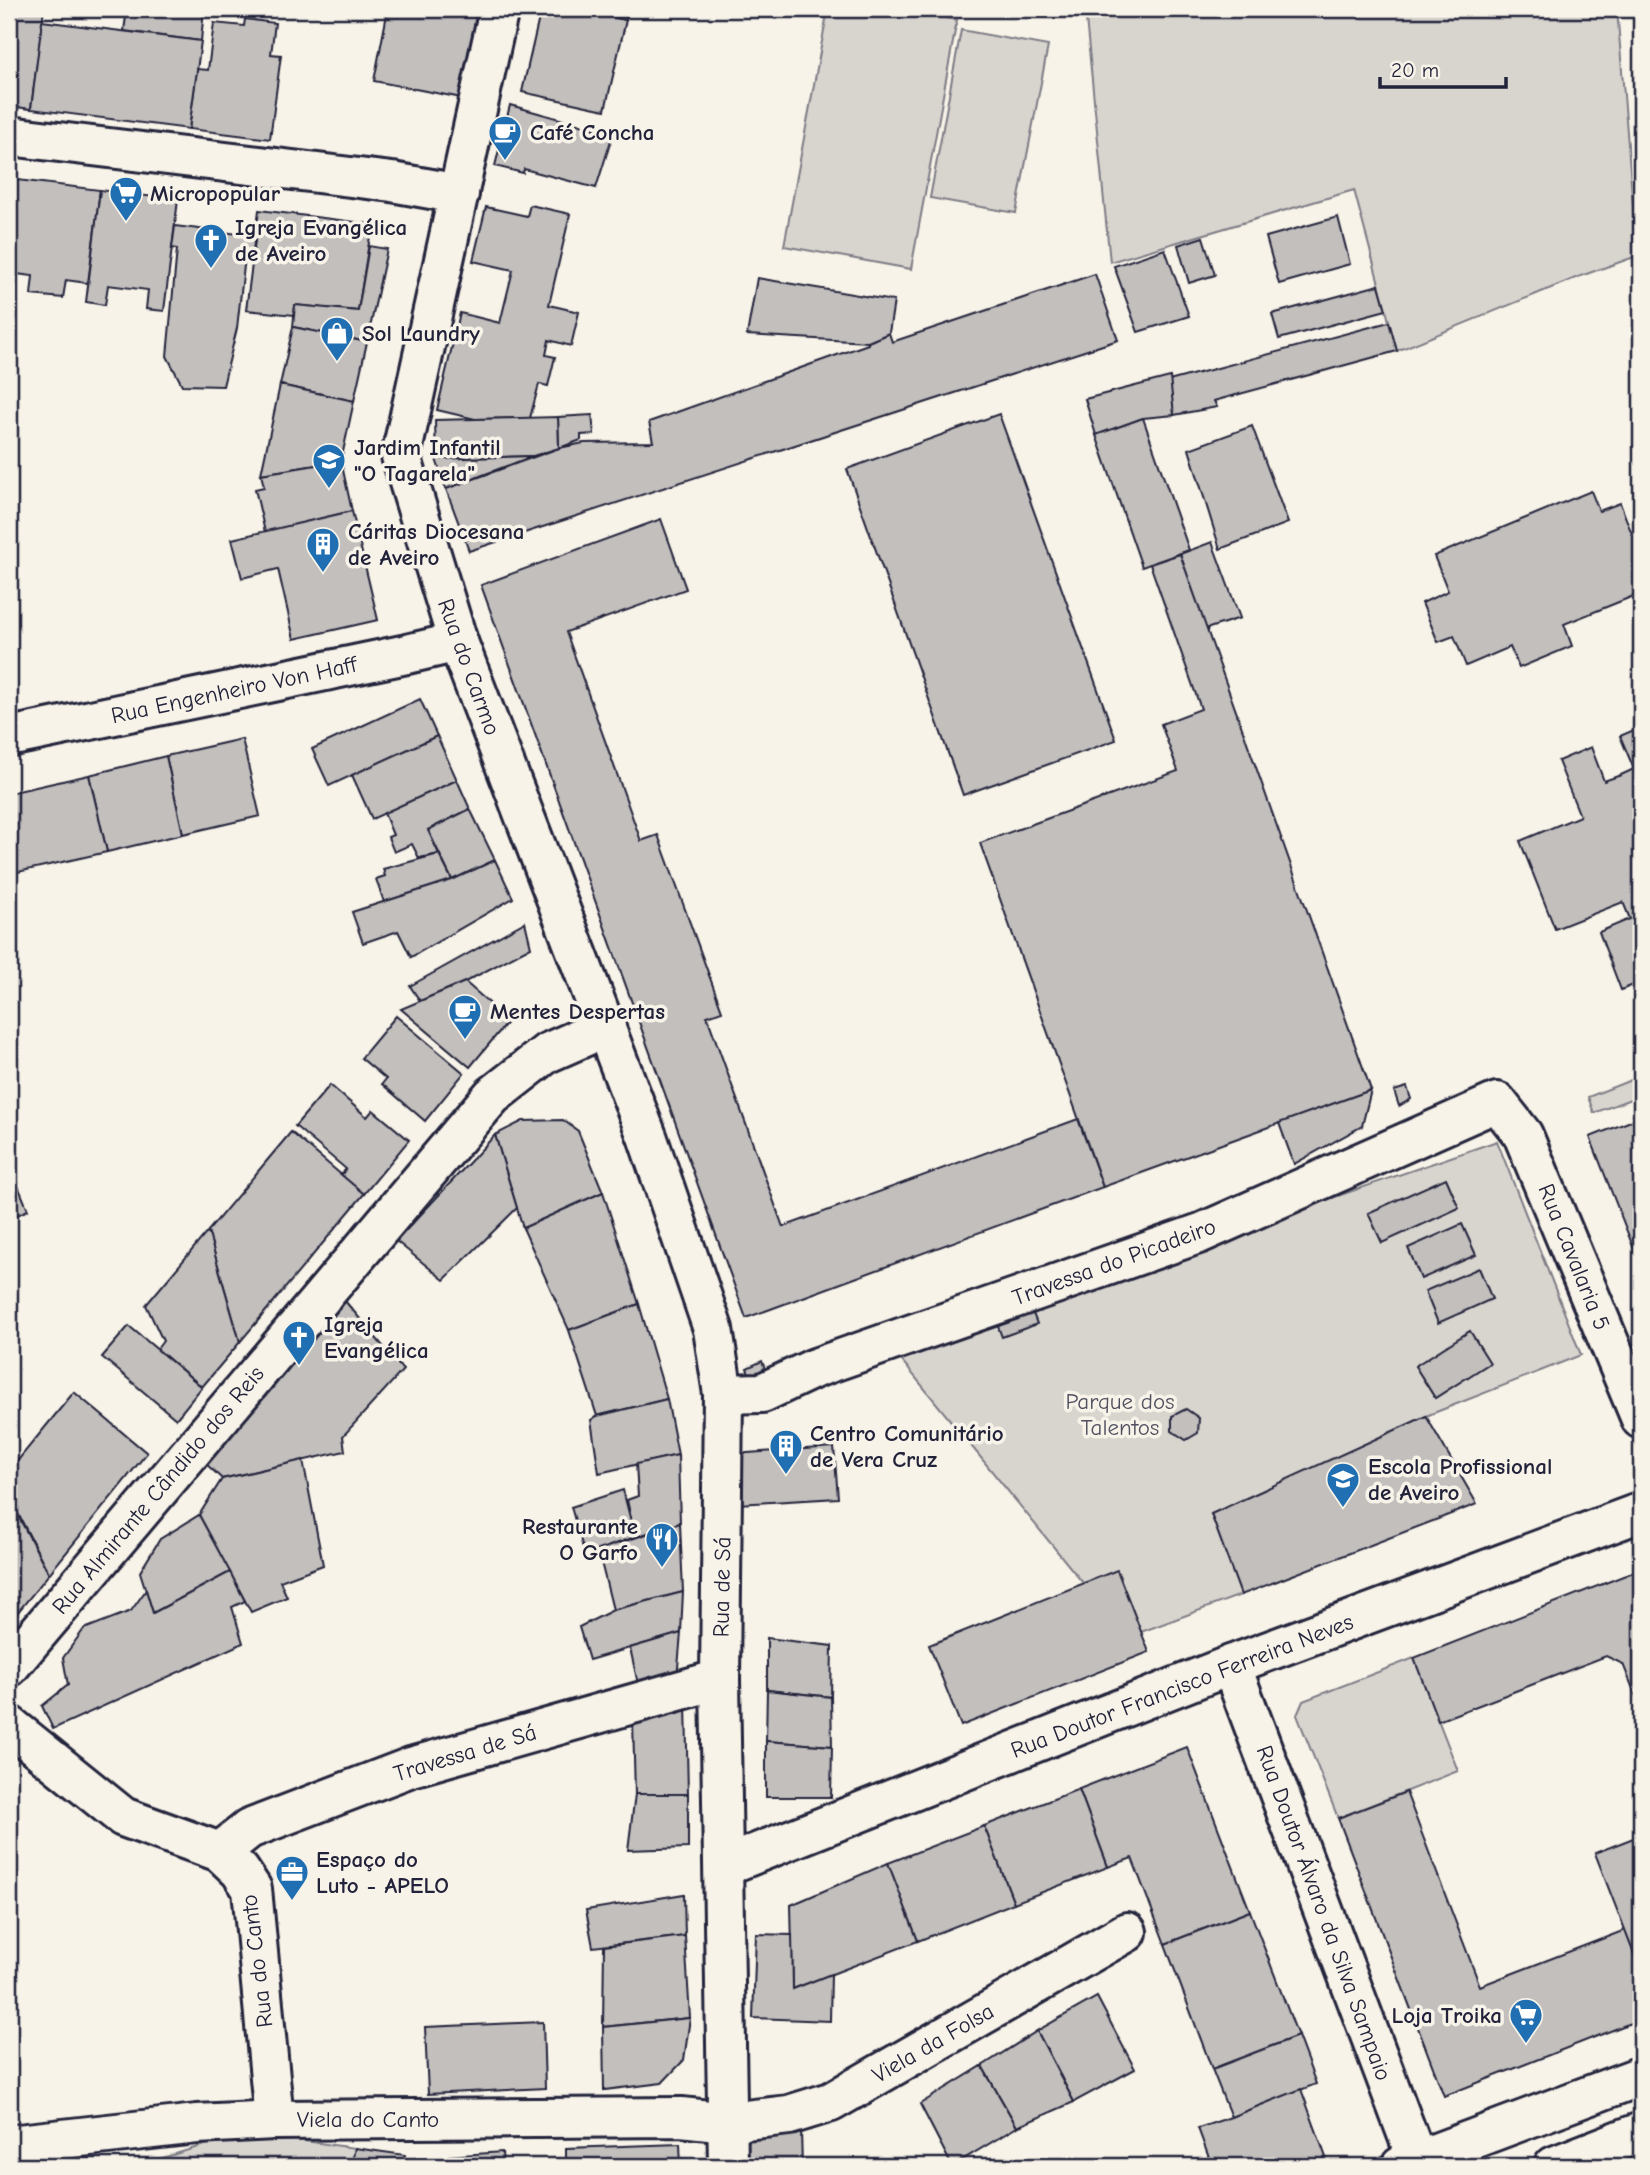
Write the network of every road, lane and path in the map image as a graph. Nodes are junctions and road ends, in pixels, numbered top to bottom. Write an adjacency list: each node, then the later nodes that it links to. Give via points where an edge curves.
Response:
1 (499, 9): 3 (street, Rua do Carmo)
2 (9, 136): 3 (street)
3 (459, 194): 4 (street, Rua do Carmo, via 401,456)
4 (458, 642): 5 (street, Rua Engenheiro Von Haff); 6 (street, Rua do Carmo)
5 (9, 737)
6 (606, 1027): 8 (street, Rua de Sá, via 713,1329); 12 (street, Rua Almirante Cândido dos Reis, via 547,1054 492,1096)
7 (1497, 1102): 8 (street, Travessa do Picadeiro, via 1201,1233 815,1368 762,1393); 9 (street, Rua Cavalaria 5, via 1523,1135)
8 (723, 1394): 13 (street, Rua de Sá)
9 (1641, 1419)
10 (1641, 1512): 11 (street, Rua Doutor Francisco Ferreira Neves)
11 (1231, 1665): 16 (street, Rua Doutor Francisco Ferreira Neves); 23 (street, Rua Doutor Álvaro da Silva Sampaio)
12 (9, 1667)
13 (720, 1679): 15 (street, Travessa de Sá, via 411,1767 249,1829); 16 (street, Rua de Sá)
14 (9, 1725): 15 (street, Rua do Canto, via 123,1817)
15 (220, 1852): 19 (street, Rua do Canto, via 252,1889)
16 (724, 1866): 20 (street, Rua de Sá)
17 (1127, 1932): 20 (street, Viela da Folsa, via 831,2102 789,2115)
18 (1641, 2076): 23 (street)
19 (274, 2120): 20 (street, Viela do Canto, via 681,2117); 22 (street, Viela do Canto)
20 (729, 2122): 24 (street, Rua de Sá)
21 (1641, 2132): 25 (street)
22 (9, 2145)
23 (1409, 2163)
24 (728, 2166)
25 (1554, 2166)

